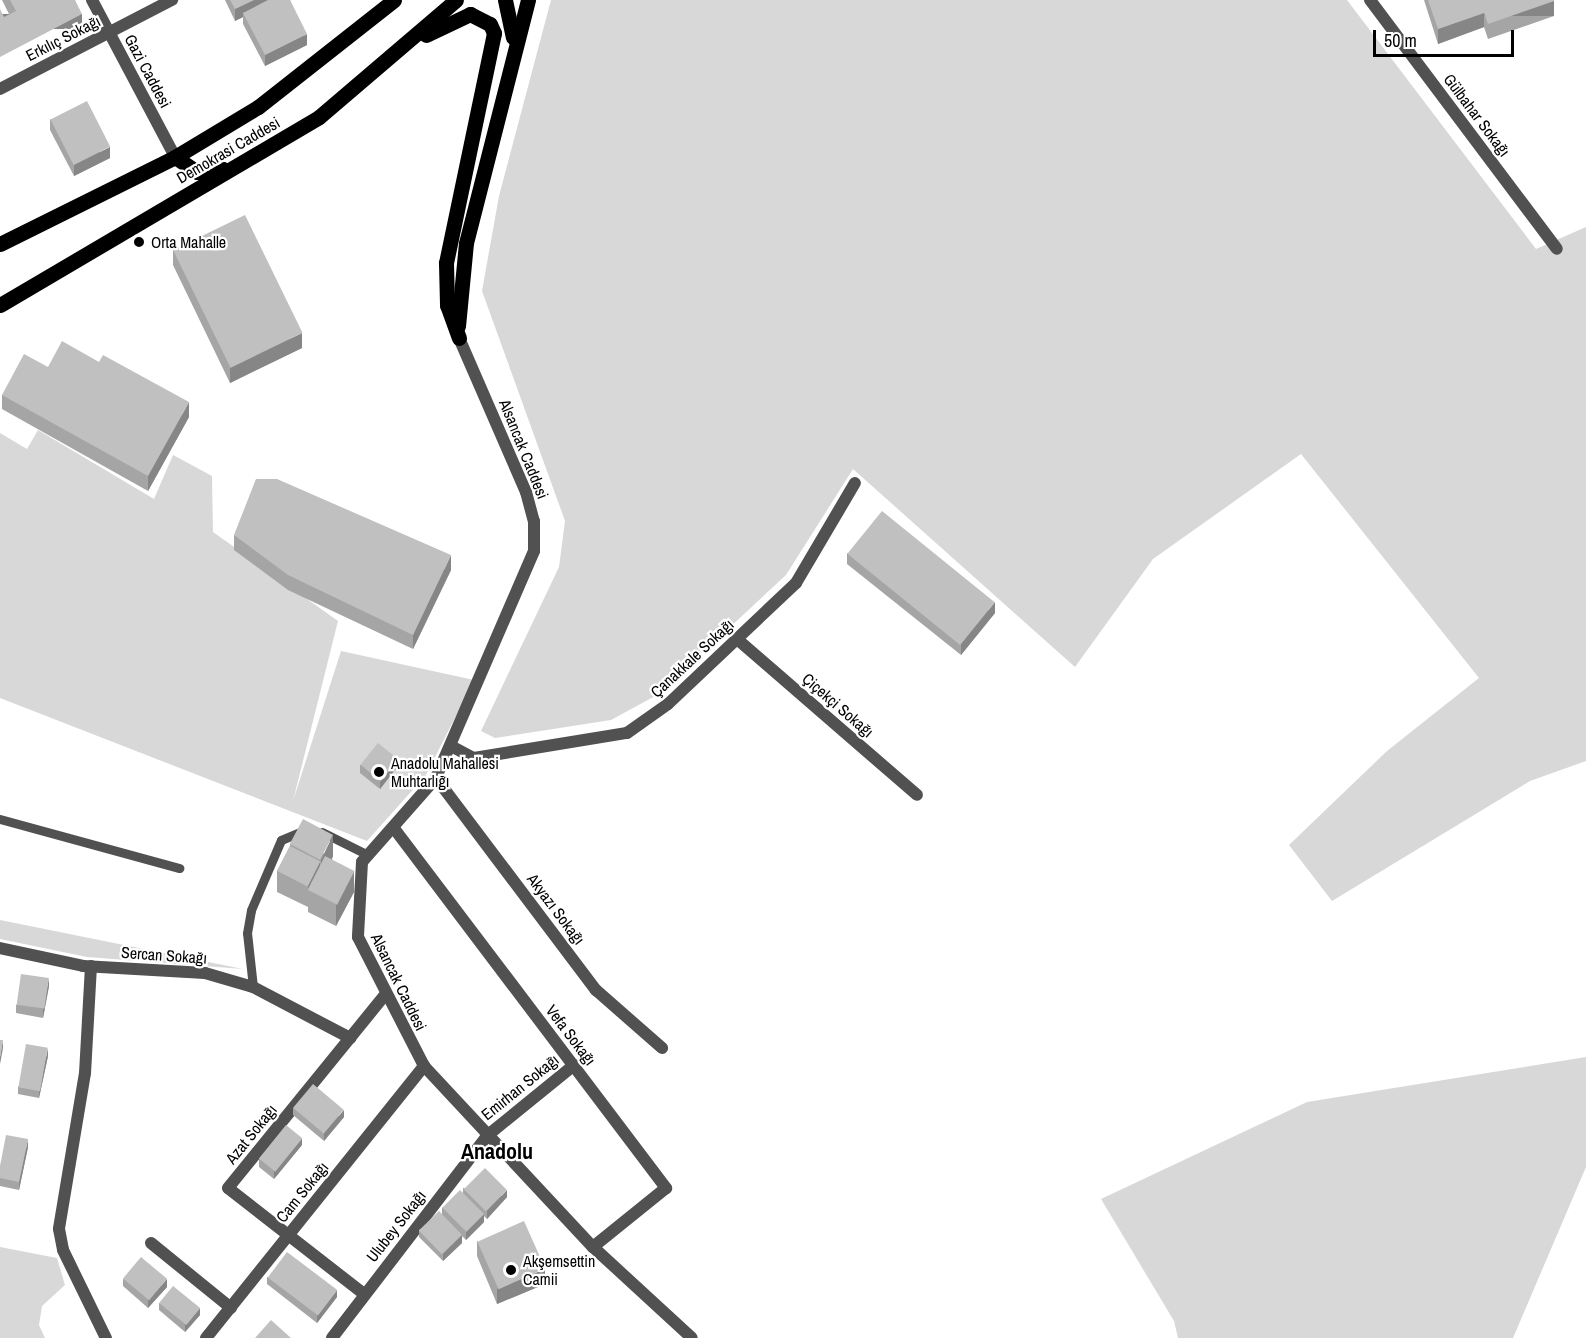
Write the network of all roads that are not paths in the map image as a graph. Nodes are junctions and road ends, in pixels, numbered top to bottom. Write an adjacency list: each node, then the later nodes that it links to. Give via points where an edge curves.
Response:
1 (92, 0): 8 (street, Gazi Caddesi)
2 (172, 0): 8 (street, Erkılıç Sokağı)
3 (394, 0): 12 (main road, Demokrasi Caddesi, via 258,107)
4 (456, 0): 10 (main road, Demokrasi Caddesi)
5 (505, 0): 9 (main road, via 513,17)
6 (528, 0): 9 (main road)
7 (1370, 0): 15 (street, Gülbahar Sokağı)
8 (110, 33): 11 (street, Erkılıç Sokağı); 12 (street, Gazi Caddesi)
9 (513, 52): 17 (main road, via 466,243)
10 (388, 58): 13 (main road, Demokrasi Caddesi, via 319,117); 17 (main road, via 457,16 481,17 494,33 446,263 447,305)
11 (0, 89)
12 (175, 157): 13 (main road, via 196,172); 14 (main road, Demokrasi Caddesi)
13 (237, 165): 16 (main road, Demokrasi Caddesi)
14 (0, 244)
15 (1557, 249)
16 (0, 305)
17 (459, 338): 20 (street, Alsancak Caddesi, via 534,521 534,551)
18 (855, 483): 19 (street, Çanakkale Sokağı, via 796,583)
19 (737, 639): 20 (street, Çanakkale Sokağı, via 668,704 627,733 474,758); 22 (street, Çiçekçi Sokağı)
20 (451, 747): 21 (street, Alsancak Caddesi)
21 (436, 778): 24 (street, Alsancak Caddesi); 32 (street, Akyazı Sokağı, via 596,990)
22 (917, 795)
23 (0, 819): 26 (lane)
24 (393, 827): 25 (street, Alsancak Caddesi); 33 (street, Vefa Sokağı)
25 (368, 855): 29 (lane, via 310,828 280,840 248,921); 30 (street, Alsancak Caddesi, via 362,862 357,937)
26 (179, 868)
27 (0, 948): 28 (street, Sercan Sokağı)
28 (91, 966): 29 (street, Sercan Sokağı, via 205,973); 42 (street, via 85,1073 59,1229 63,1250)
29 (253, 987): 31 (street, Sercan Sokağı)
30 (385, 995): 31 (street, Azat Sokağı); 34 (street, Alsancak Caddesi)
31 (350, 1038): 36 (street, Azat Sokağı, via 228,1188)
32 (662, 1048)
33 (574, 1065): 35 (street, Emirhan Sokağı); 38 (street, Vefa Sokağı, via 666,1188)
34 (424, 1066): 35 (street, Alsancak Caddesi); 36 (street, Cam Sokağı)
35 (488, 1135): 38 (street, Alsancak Caddesi); 39 (street, Ulubey Sokağı)
36 (289, 1235): 39 (street, Azat Sokağı); 40 (street, Cam Sokağı)
37 (151, 1243): 40 (street)
38 (593, 1247): 41 (street, Alsancak Caddesi)
39 (364, 1294): 44 (street, Ulubey Sokağı)
40 (231, 1308): 43 (street, Cam Sokağı)
41 (685, 1336)
42 (106, 1338)
43 (206, 1338)
44 (332, 1338)

